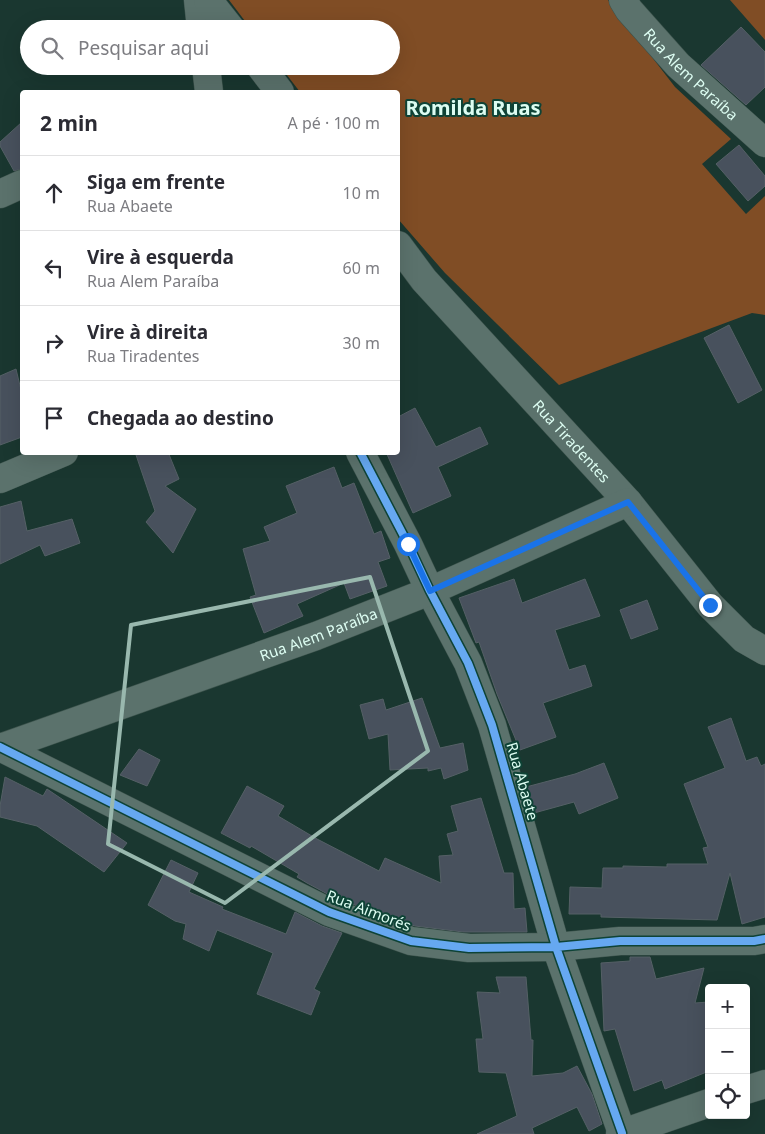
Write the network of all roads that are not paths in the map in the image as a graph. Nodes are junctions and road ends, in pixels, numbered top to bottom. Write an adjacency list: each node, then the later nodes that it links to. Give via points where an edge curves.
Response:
1 (198, 0): 4 (street)
2 (208, 0): 5 (street)
3 (623, 0): 10 (street, Rua Alem Paraíba, via 678,65)
4 (200, 20)
5 (224, 20)
6 (207, 75): 8 (street)
7 (267, 75): 9 (street)
8 (209, 90)
9 (278, 90)
10 (765, 143)
11 (20, 185): 12 (street)
12 (0, 194)
13 (400, 248): 17 (street, Rua Tiradentes, via 424,280)
14 (57, 455): 16 (street)
15 (362, 455): 18 (street, Rua Abaete)
16 (0, 479)
17 (628, 502): 18 (street, Rua Alem Paraíba); 19 (street, Rua Tiradentes, via 710,605)
18 (430, 591): 20 (street, Rua Alem Paraíba, via 316,636); 22 (street, Rua Abaete, via 468,663 492,725)
19 (754, 645)
20 (0, 747): 22 (street, Rua Aimorés, via 329,912 411,941 469,948)
21 (765, 939): 22 (street, Rua Aimorés, via 754,942 620,941)
22 (556, 947): 26 (street, Rua Abaete)
23 (765, 1084): 24 (street)
24 (750, 1089)
25 (705, 1104): 26 (street)
26 (621, 1133)

